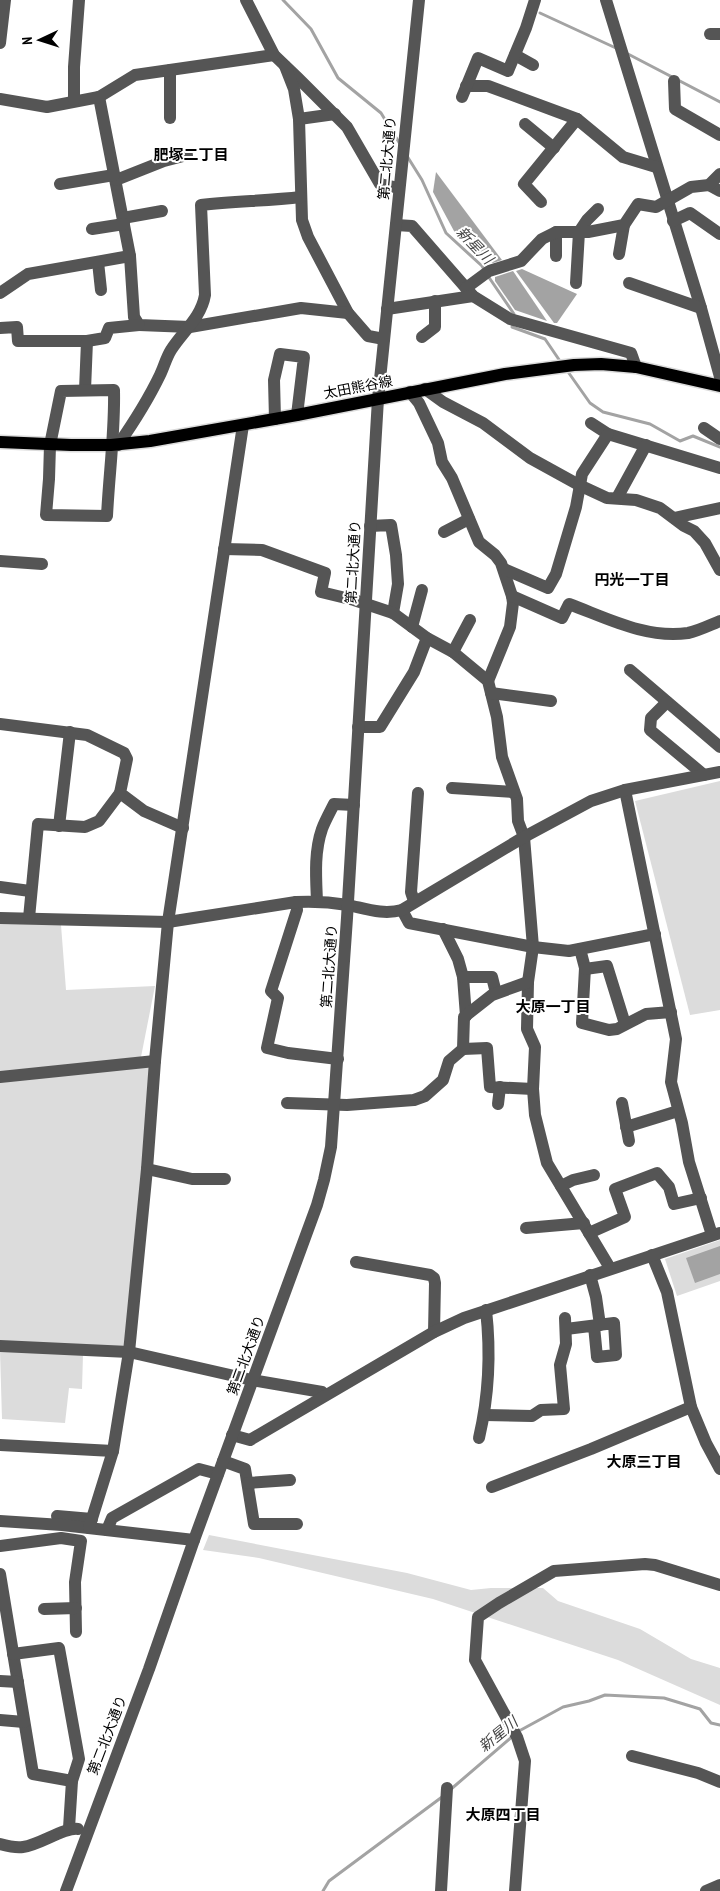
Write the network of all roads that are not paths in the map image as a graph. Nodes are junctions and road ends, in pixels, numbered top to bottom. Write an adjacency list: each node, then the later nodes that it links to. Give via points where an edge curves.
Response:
1 (5, 0): 7 (street)
2 (79, 0): 16 (street)
3 (246, 0): 8 (street)
4 (419, 0): 29 (street, 第二北大通り)
5 (535, 0): 9 (street)
6 (606, 0): 25 (street)
7 (0, 43)
8 (274, 55): 11 (street); 12 (street)
9 (515, 55): 10 (street); 20 (street, via 508,71 478,58 464,91 488,86)
10 (533, 65)
11 (285, 66): 17 (street); 19 (street, via 294,89)
12 (170, 70): 14 (street, via 134,75); 18 (street)
13 (674, 80): 22 (street, via 675,109)
14 (99, 97): 16 (street); 27 (street)
15 (0, 100): 16 (street, via 47,107)
16 (74, 100)
17 (334, 114): 19 (street); 29 (street, via 347,127 380,184)
18 (170, 118)
19 (299, 118): 31 (street)
20 (577, 120): 23 (street); 25 (street, via 623,157)
21 (525, 124): 23 (street)
22 (720, 135)
23 (554, 148): 33 (street, via 524,184)
24 (187, 155): 27 (street)
25 (656, 167): 32 (street)
26 (720, 174): 30 (street)
27 (115, 177): 28 (street); 36 (street)
28 (60, 184)
29 (399, 188): 38 (street, 第二北大通り)
30 (714, 188): 32 (street, via 691,187)
31 (300, 197): 56 (street, via 308,238); 58 (street, via 201,205 205,295)
32 (668, 200): 37 (street); 39 (street, via 656,207 638,204)
33 (541, 202)
34 (598, 209): 42 (street)
35 (162, 210): 36 (street)
36 (124, 221): 40 (street); 45 (street)
37 (673, 221): 43 (street, via 690,213); 55 (street)
38 (396, 225): 51 (street, via 412,226); 54 (street, 第二北大通り)
39 (624, 226): 42 (street); 44 (street)
40 (92, 229)
41 (556, 232): 42 (street); 46 (street); 51 (street, via 542,239 521,261 486,274)
42 (579, 232): 48 (street)
43 (720, 234)
44 (619, 254)
45 (130, 256): 47 (street); 57 (street, via 134,317)
46 (556, 256)
47 (98, 262): 50 (street); 52 (street, via 28,274)
48 (576, 283)
49 (629, 283): 55 (street)
50 (101, 290)
51 (469, 292): 53 (street); 63 (street, via 514,320 631,353)
52 (0, 293)
53 (435, 302): 54 (street); 60 (street, via 435,327)
54 (387, 308): 61 (street, 第二北大通り)
55 (701, 308): 64 (street)
56 (348, 314): 58 (street, via 301,308); 61 (street, via 368,336)
57 (139, 325): 58 (street); 62 (street, via 109,328 105,338)
58 (190, 327): 79 (street, via 170,351 138,418)
59 (0, 328): 62 (street, via 17,327 18,341)
60 (422, 337)
61 (384, 339): 69 (street, 第二北大通り)
62 (87, 341): 67 (street)
63 (636, 367): 65 (main road, 太田熊谷線); 66 (main road, 太田熊谷線, via 601,364 550,367)
64 (720, 377)
65 (720, 386)
66 (425, 389): 68 (main road, 太田熊谷線); 82 (street)
67 (85, 390): 78 (street, via 61,391); 79 (street, via 114,390)
68 (410, 392): 69 (main road, 太田熊谷線); 86 (street, via 438,442 442,462)
69 (378, 399): 70 (main road, 太田熊谷線); 87 (street, 第二北大通り)
70 (297, 415): 71 (main road, 太田熊谷線); 71 (street, via 304,357 280,354 274,380)
71 (275, 419): 73 (main road, 太田熊谷線)
72 (591, 422): 75 (street)
73 (243, 425): 79 (main road, 太田熊谷線); 89 (street)
74 (704, 428): 76 (street)
75 (608, 434): 80 (street); 82 (street, via 582,474)
76 (720, 439)
77 (0, 442): 78 (main road, 太田熊谷線)
78 (50, 445): 79 (main road, 太田熊谷線); 79 (street, via 46,514 107,516)
79 (114, 445)
80 (646, 446): 81 (street); 83 (street)
81 (720, 468)
82 (579, 486): 83 (street, via 607,498); 92 (street, via 556,574 548,588)
83 (617, 498): 85 (street, via 660,508)
84 (720, 508): 85 (street)
85 (674, 518): 93 (street, via 705,543)
86 (469, 520): 88 (street); 92 (street, via 479,542 495,555)
87 (370, 526): 96 (street, 第二北大通り); 97 (street, via 391,525 398,584)
88 (444, 532)
89 (224, 549): 96 (street, via 262,550 324,573 321,592); 120 (street)
90 (0, 561): 91 (street)
91 (42, 564)
92 (504, 569): 95 (street)
93 (720, 570)
94 (422, 590): 100 (street)
95 (512, 596): 99 (street, via 562,618 569,604 644,632 689,633); 104 (street, via 510,626)
96 (366, 604): 97 (street); 108 (street, 第二北大通り)
97 (393, 613): 100 (street)
98 (470, 620): 102 (street)
99 (720, 621)
100 (412, 627): 101 (street)
101 (427, 638): 102 (street); 108 (street, via 414,672 380,727)
102 (453, 652): 104 (street)
103 (630, 670): 106 (street)
104 (490, 687): 105 (street); 115 (street, via 502,757)
105 (551, 701)
106 (667, 702): 110 (street); 112 (street, via 651,718 650,730)
107 (0, 724): 109 (street)
108 (358, 727): 118 (street, 第二北大通り)
109 (70, 732): 116 (street, via 87,735 124,753 127,759); 119 (street)
110 (720, 747)
111 (720, 772): 112 (street)
112 (704, 775): 114 (street)
113 (452, 788): 115 (street)
114 (625, 790): 121 (street, via 592,801); 133 (street)
115 (514, 792): 121 (street)
116 (120, 793): 119 (street, via 99,822 85,827); 120 (street, via 144,811)
117 (418, 793): 125 (street, via 411,892)
118 (354, 805): 124 (street, via 334,804 322,828 316,872); 127 (street, 第二北大通り)
119 (59, 826): 123 (street, via 38,824)
120 (183, 828): 131 (street)
121 (524, 837): 125 (street); 134 (street)
122 (0, 887): 123 (street)
123 (30, 890): 130 (street)
124 (317, 901): 126 (street); 127 (street)
125 (414, 901): 128 (street)
126 (296, 902): 131 (street); 144 (street, via 297,910 271,992 278,998 267,1048)
127 (348, 905): 128 (street, via 383,913); 144 (street, 第二北大通り)
128 (402, 910): 132 (street, via 409,923)
129 (0, 918): 130 (street)
130 (29, 918): 131 (street)
131 (168, 922): 145 (street)
132 (443, 930): 134 (street); 137 (street)
133 (655, 934): 135 (street); 140 (street)
134 (533, 947): 135 (street, via 568,951); 138 (street)
135 (580, 949): 136 (street)
136 (585, 969): 142 (street, via 607,966); 142 (street, via 582,1023 609,1030)
137 (463, 977): 139 (street, via 492,977); 141 (street)
138 (528, 982): 139 (street); 148 (street, via 527,1029 535,1047)
139 (496, 993): 141 (street)
140 (671, 1012): 142 (street, via 646,1014); 153 (street, via 676,1039 671,1082)
141 (466, 1016): 143 (street)
142 (625, 1024)
143 (463, 1049): 147 (street, via 487,1048 490,1087); 152 (street, via 449,1061 442,1080 425,1096 414,1100)
144 (338, 1059): 152 (street, 第二北大通り)
145 (155, 1061): 146 (street); 156 (street)
146 (0, 1077)
147 (500, 1087): 148 (street); 151 (street)
148 (534, 1089): 159 (street, via 535,1115 546,1163)
149 (622, 1103): 154 (street)
150 (287, 1104): 152 (street)
151 (498, 1104)
152 (334, 1106): 172 (street, 第二北大通り, via 331,1147 319,1197)
153 (678, 1111): 154 (street); 160 (street)
154 (626, 1127): 155 (street)
155 (629, 1141)
156 (147, 1169): 158 (street, via 192,1179); 171 (street)
157 (594, 1175): 159 (street)
158 (225, 1179)
159 (561, 1186): 162 (street)
160 (700, 1198): 162 (street, via 674,1204 669,1187 657,1173 615,1189 625,1217); 163 (street)
161 (526, 1228): 162 (street)
162 (586, 1228): 166 (street)
163 (716, 1234): 164 (street)
164 (652, 1255): 166 (street); 174 (street, via 667,1292)
165 (356, 1262): 169 (street, via 434,1278)
166 (610, 1268): 167 (street)
167 (590, 1275): 168 (street); 175 (street, via 596,1297 597,1325 566,1323 566,1344 560,1365 564,1409 541,1410 532,1416)
168 (486, 1310): 169 (street); 175 (street, via 490,1347)
169 (434, 1332): 173 (street)
170 (0, 1346): 171 (street)
171 (129, 1352): 172 (street); 179 (street)
172 (252, 1380): 173 (street); 176 (street, 第二北大通り)
173 (325, 1395): 176 (street, via 250,1440)
174 (691, 1407): 181 (street); 185 (street, via 591,1450)
175 (485, 1415): 177 (street)
176 (232, 1435): 180 (street, 第二北大通り)
177 (479, 1438)
178 (0, 1445): 179 (street)
179 (113, 1451): 188 (street)
180 (222, 1461): 182 (street, 第二北大通り); 184 (street, via 245,1469)
181 (720, 1469)
182 (218, 1474): 191 (street, via 199,1469 112,1518); 193 (street, 第二北大通り)
183 (290, 1480): 184 (street)
184 (248, 1483): 189 (street, via 254,1524)
185 (492, 1487)
186 (0, 1512): 188 (street)
187 (0, 1521): 190 (street)
188 (90, 1524): 190 (street); 191 (street)
189 (297, 1524)
190 (62, 1525): 192 (street)
191 (107, 1530): 193 (street)
192 (61, 1538): 194 (street); 197 (street, via 81,1541 75,1582)
193 (194, 1540): 210 (street, 第二北大通り)
194 (0, 1546)
195 (0, 1574): 200 (street)
196 (720, 1585): 215 (street, via 645,1564 554,1571 478,1617 475,1660 516,1734 525,1761)
197 (76, 1608): 198 (street); 199 (street)
198 (44, 1609)
199 (76, 1632)
200 (13, 1654): 202 (street); 206 (street, via 59,1648 79,1760)
201 (0, 1681): 202 (street)
202 (18, 1682): 204 (street)
203 (0, 1720): 204 (street)
204 (24, 1722): 206 (street, via 33,1774)
205 (632, 1756): 207 (street)
206 (72, 1781): 209 (street)
207 (720, 1782)
208 (448, 1792): 214 (street)
209 (69, 1828): 210 (street); 211 (street, via 21,1848)
210 (87, 1832): 213 (street, 第二北大通り)
211 (0, 1844)
212 (720, 1885): 216 (street)
213 (66, 1891)
214 (441, 1891)
215 (515, 1891)
216 (706, 1891)

